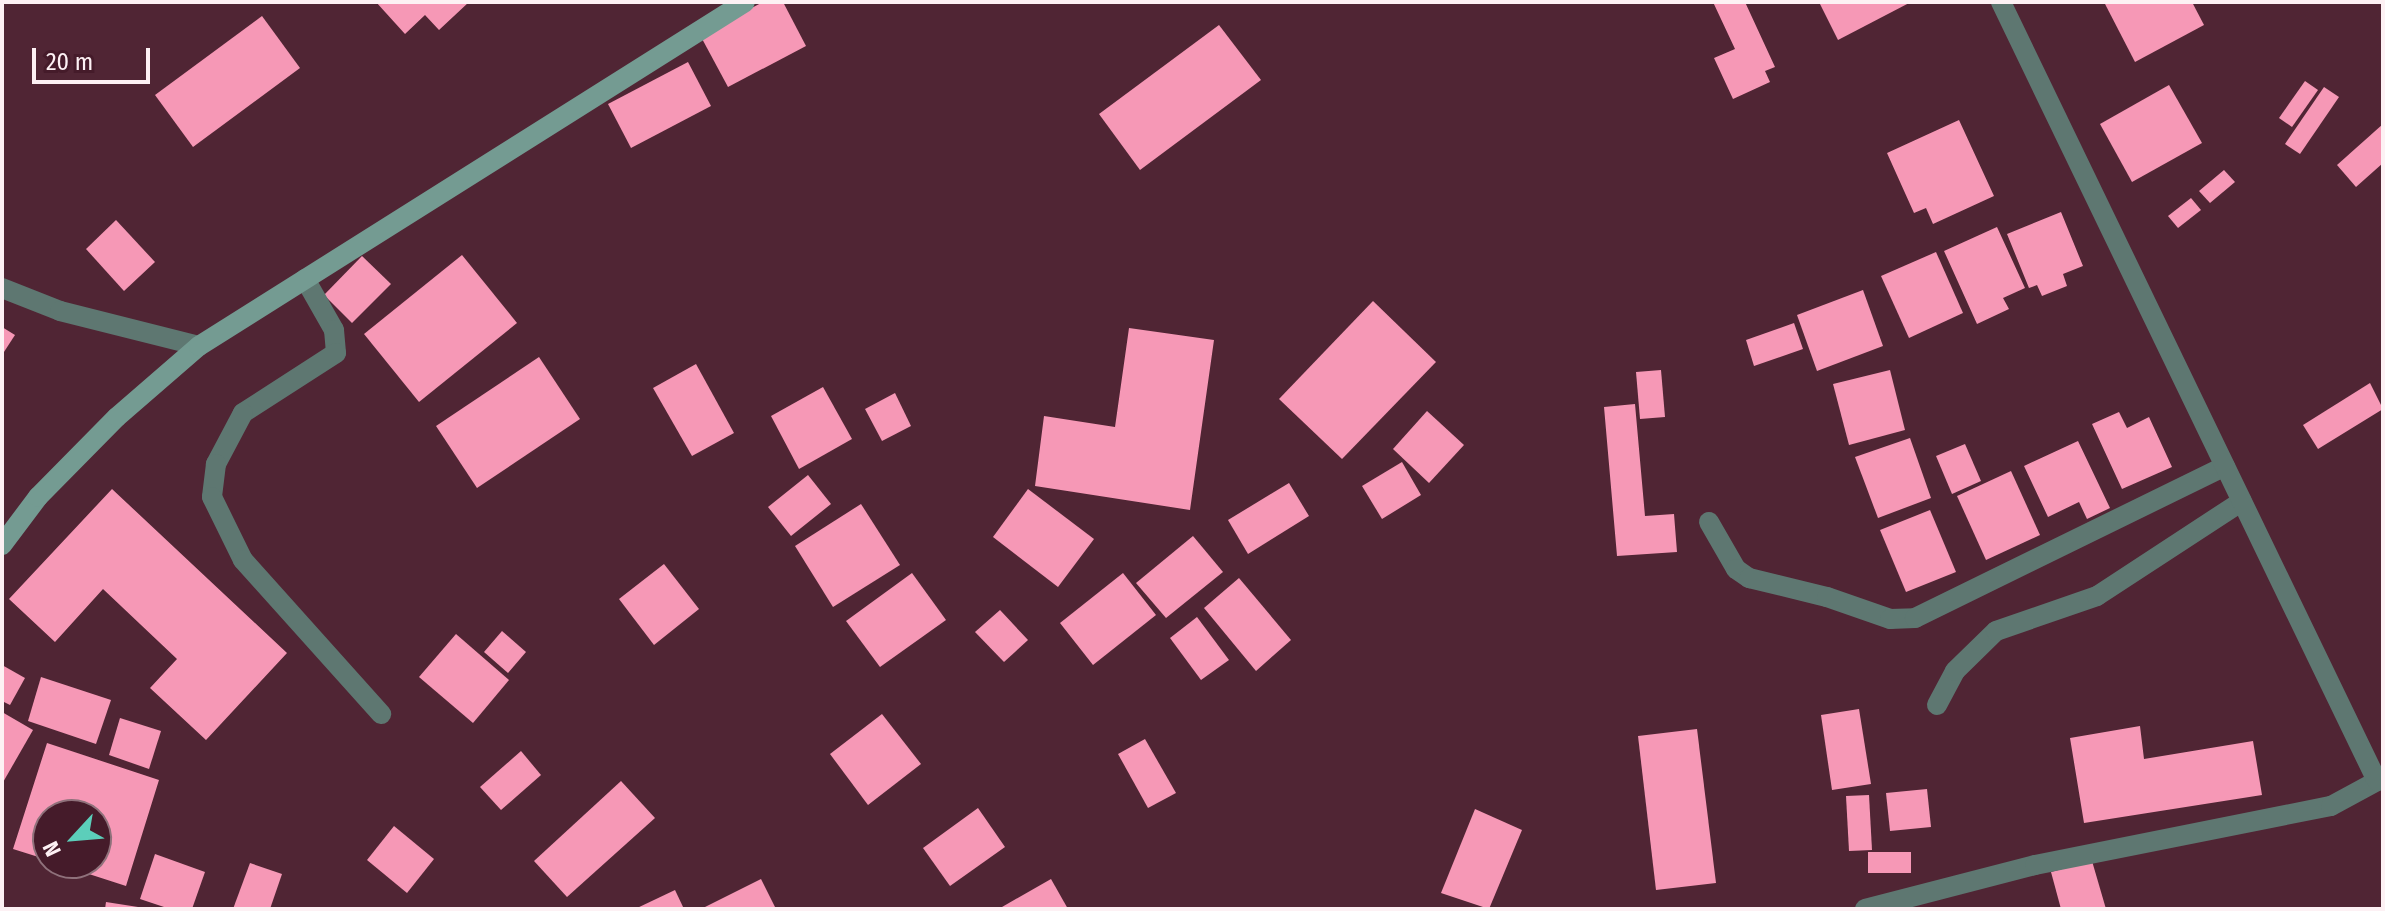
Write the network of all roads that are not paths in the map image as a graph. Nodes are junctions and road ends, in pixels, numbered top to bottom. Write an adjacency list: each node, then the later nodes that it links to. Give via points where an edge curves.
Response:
1 (745, 2): 3 (main road)
2 (2001, 2): 6 (street)
3 (305, 279): 5 (main road); 11 (street, via 334,330 336,353 243,413 216,464 212,497 243,560)
4 (2, 288): 5 (street, via 60,311)
5 (199, 346): 9 (main road, via 117,417 38,497)
6 (2225, 466): 7 (street); 8 (street, via 1915,618 1890,619 1749,578 1736,569)
7 (2242, 501): 10 (street, via 2097,596 1996,631 1955,671); 12 (street)
8 (1709, 522)
9 (2, 545)
10 (1937, 705)
11 (381, 714)
12 (2380, 788): 13 (street, via 2331,806 2035,865)
13 (1865, 909)

